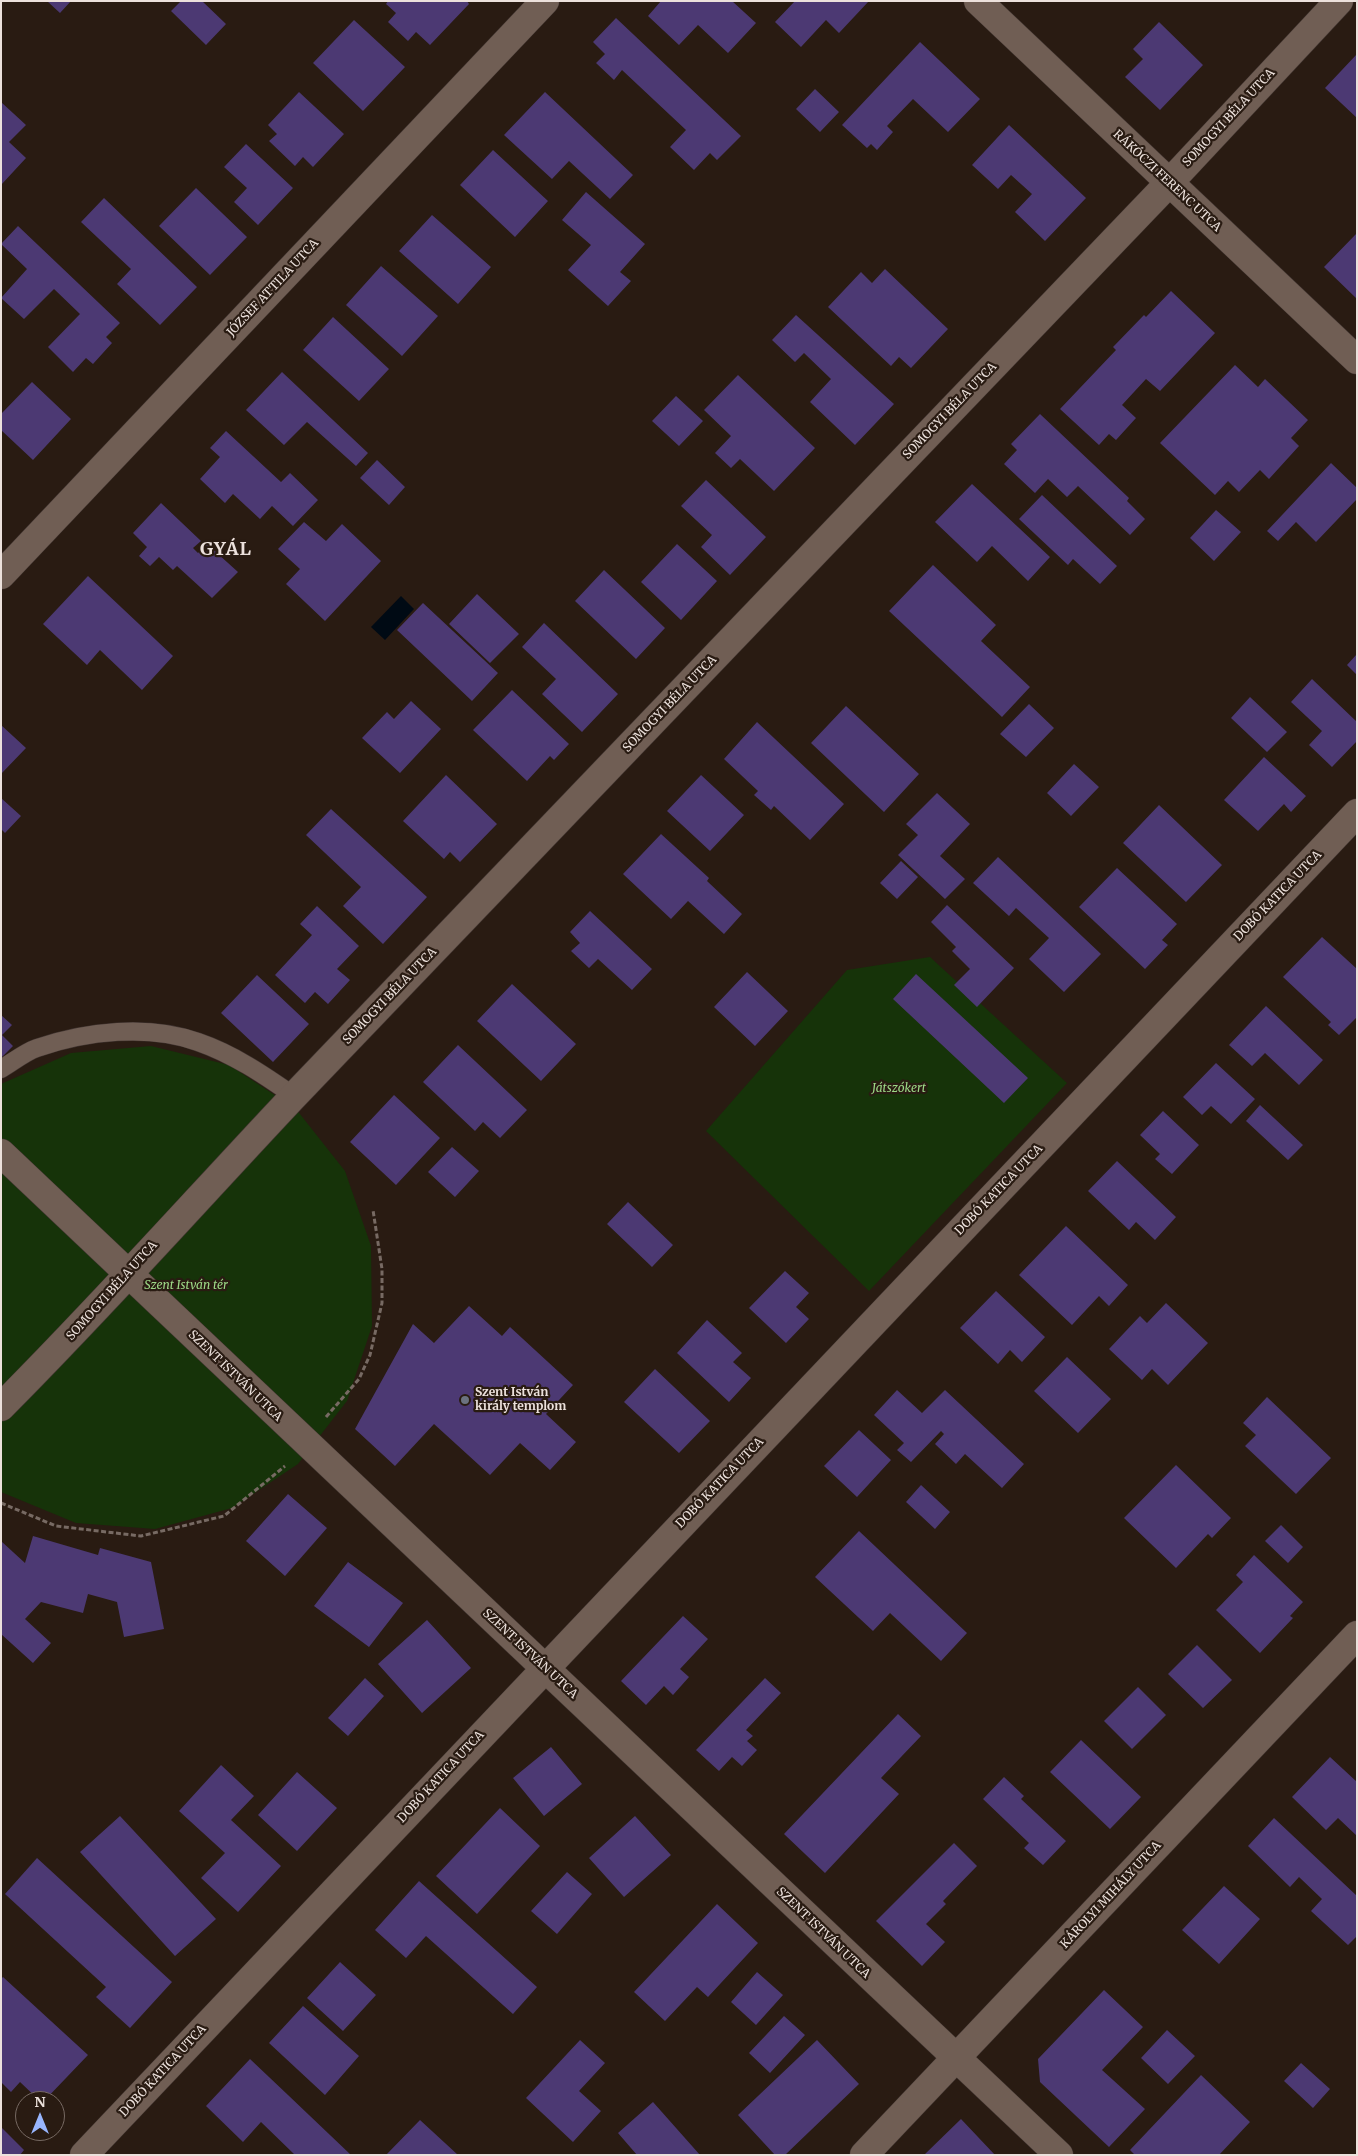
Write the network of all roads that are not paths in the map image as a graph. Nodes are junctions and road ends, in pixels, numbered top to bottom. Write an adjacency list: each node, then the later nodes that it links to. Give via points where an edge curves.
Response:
1 (545, 1): 6 (street, JÓZSEF ATTILA UTCA)
2 (978, 1): 4 (street, RÁKÓCZI FERENC UTCA)
3 (1339, 1): 4 (street, SOMOGYI BÉLA UTCA)
4 (1169, 183): 5 (street, RÁKÓCZI FERENC UTCA); 9 (street, SOMOGYI BÉLA UTCA)
5 (1357, 360)
6 (1, 575)
7 (1357, 812): 14 (street, DOBÓ KATICA UTCA)
8 (1, 1069): 9 (lane, via 35,1048 72,1038 121,1032 164,1034 197,1041 228,1054)
9 (294, 1096): 11 (street, SOMOGYI BÉLA UTCA)
10 (1, 1153): 11 (street, SZENT ISTVÁN UTCA)
11 (129, 1274): 12 (street, SOMOGYI BÉLA UTCA); 14 (street, SZENT ISTVÁN UTCA)
12 (1, 1407)
13 (1357, 1635): 15 (street, KÁROLYI MIHÁLY UTCA)
14 (544, 1668): 15 (street, SZENT ISTVÁN UTCA); 16 (street, DOBÓ KATICA UTCA)
15 (956, 2059): 17 (street, KÁROLYI MIHÁLY UTCA); 18 (street, SZENT ISTVÁN UTCA)
16 (84, 2155)
17 (864, 2155)
18 (1059, 2155)

